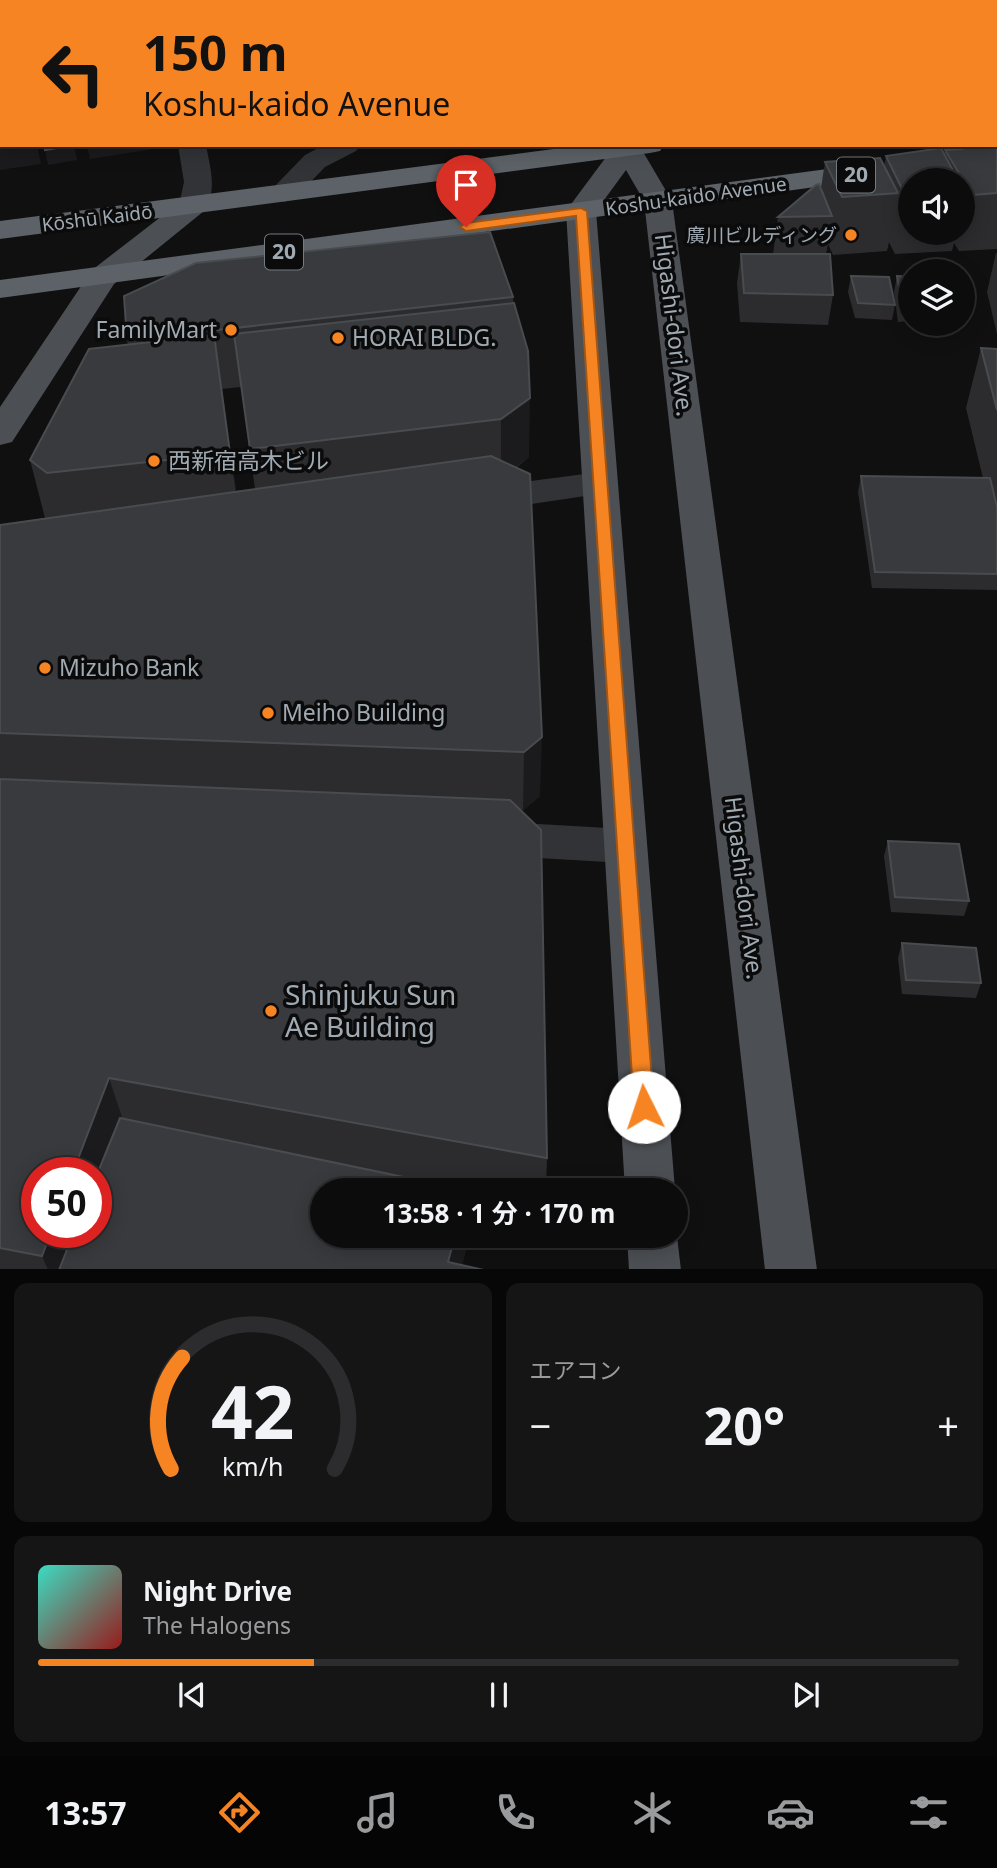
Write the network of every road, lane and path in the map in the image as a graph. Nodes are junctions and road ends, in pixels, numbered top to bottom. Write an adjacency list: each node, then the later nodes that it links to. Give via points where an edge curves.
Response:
1 (192, 147): 9 (street, via 198,182)
2 (342, 147): 7 (street, via 315,161)
3 (627, 147): 7 (highway)
4 (633, 147): 10 (main road)
5 (634, 147): 8 (main road, Higashi-dori Ave.)
6 (898, 169): 8 (highway, Koshu-kaido Avenue / 20)
7 (284, 193): 9 (highway)
8 (658, 201): 10 (highway, Koshu-kaido Avenue / 20); 22 (main road, Higashi-dori Ave.)
9 (194, 205): 11 (highway, Kōshū Kaidō); 12 (main road)
10 (581, 211): 12 (highway, Koshu-kaido Avenue / 20); 15 (main road)
11 (0, 230)
12 (103, 276): 13 (highway, 20); 14 (main road)
13 (0, 289)
14 (0, 435)
15 (600, 484): 16 (street); 18 (main road)
16 (451, 503)
17 (445, 836): 18 (street)
18 (625, 846): 19 (main road)
19 (649, 1178)
20 (654, 1248): 21 (main road)
21 (655, 1269)
22 (791, 1269)

